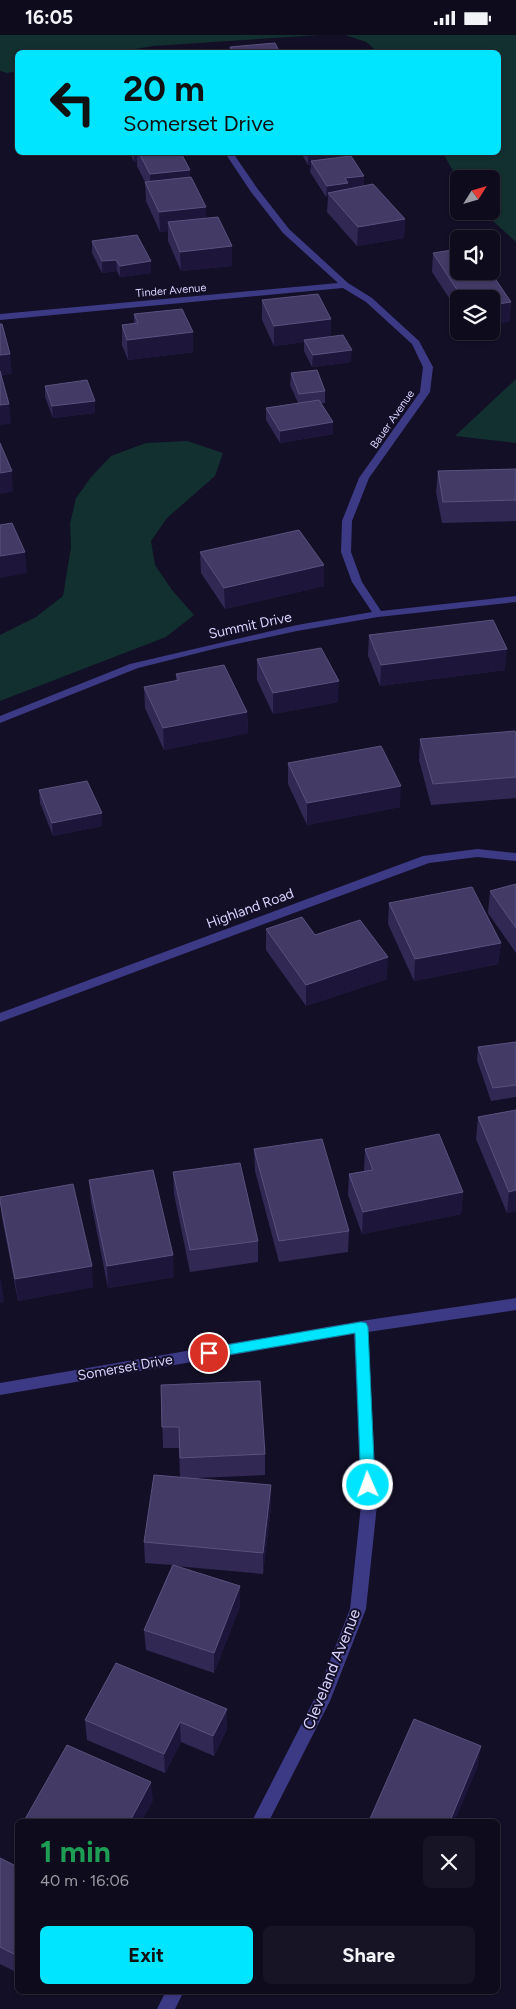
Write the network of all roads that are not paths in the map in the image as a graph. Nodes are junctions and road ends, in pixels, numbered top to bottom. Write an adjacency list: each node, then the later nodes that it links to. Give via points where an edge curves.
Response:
1 (230, 155): 2 (street, Bauer Avenue, via 286,231)
2 (345, 285): 3 (street, Tinder Avenue); 5 (street, Bauer Avenue, via 369,300 416,343 428,367 425,392 364,478 347,521 346,552 357,582)
3 (0, 317)
4 (516, 599): 5 (street, Summit Drive)
5 (378, 614): 6 (street, Summit Drive, via 297,628 134,666)
6 (0, 720)
7 (516, 857): 8 (street, Highland Road, via 476,853 427,859)
8 (0, 1017)
9 (516, 1303): 10 (street, Somerset Drive)
10 (361, 1327): 11 (street, Somerset Drive); 12 (street, Cleveland Avenue, via 369,1505 358,1609 324,1696)
11 (0, 1389)
12 (261, 1819)
13 (174, 1994): 14 (street)
14 (166, 2009)

